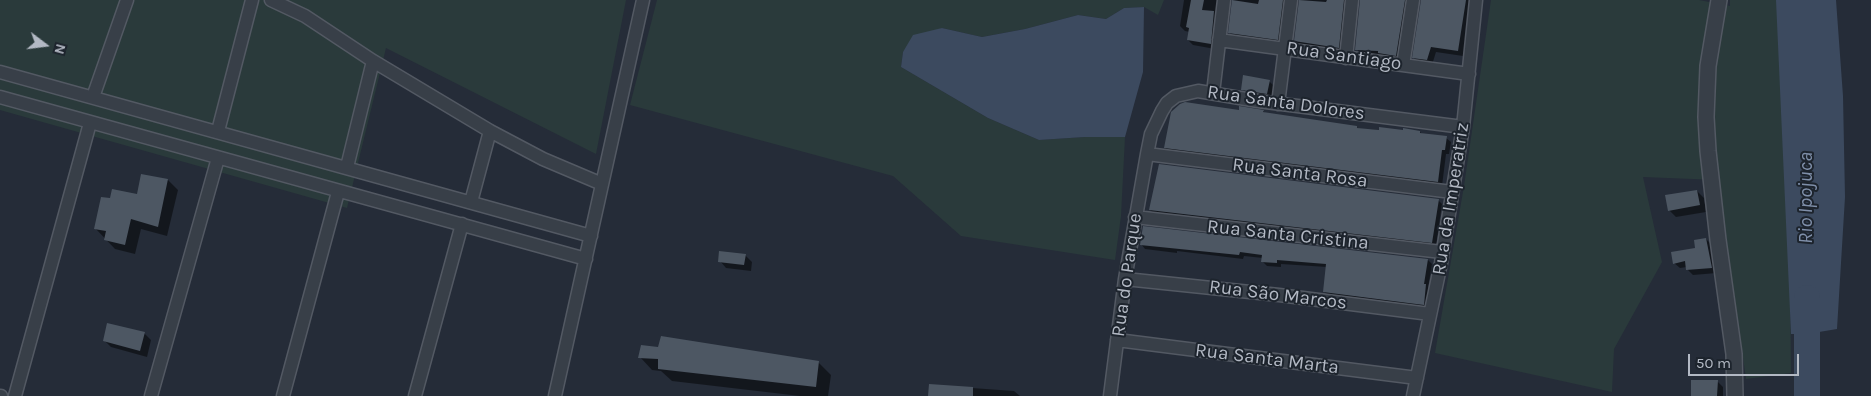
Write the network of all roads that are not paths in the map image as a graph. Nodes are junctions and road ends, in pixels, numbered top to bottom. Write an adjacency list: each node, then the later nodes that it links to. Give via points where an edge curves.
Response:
1 (127, 0): 19 (street)
2 (252, 0): 25 (street)
3 (271, 0): 14 (street, via 305,16)
4 (643, 0): 29 (street)
5 (1224, 0): 11 (street)
6 (1290, 0): 12 (street)
7 (1352, 0): 13 (street)
8 (1412, 0): 15 (street)
9 (1476, 0): 17 (street, Rua da Imperatriz)
10 (1719, 0): 49 (street, via 1708,66 1706,118 1734,354)
11 (1219, 40): 12 (street, Rua Santiago); 18 (street)
12 (1285, 48): 13 (street, Rua Santiago); 21 (street)
13 (1346, 58): 15 (street, Rua Santiago)
14 (373, 61): 24 (street); 28 (street)
15 (1403, 65): 17 (street, Rua Santiago)
16 (0, 72): 19 (street)
17 (1469, 74): 23 (street, Rua da Imperatriz)
18 (1213, 93): 21 (street, Rua Santa Dolores); 26 (street, Rua Santa Dolores, via 1186,93 1167,103 1152,134)
19 (93, 97): 25 (street)
20 (0, 98): 22 (street)
21 (1278, 104): 23 (street, Rua Santa Dolores)
22 (90, 123): 27 (street); 42 (street)
23 (1464, 127): 31 (street, Rua da Imperatriz)
24 (490, 131): 29 (street, via 543,159); 32 (street)
25 (218, 132): 28 (street)
26 (1147, 154): 31 (street, Rua Santa Rosa); 33 (street, Rua do Parque)
27 (218, 158): 30 (street); 43 (street)
28 (347, 167): 32 (street)
29 (602, 184): 35 (street)
30 (338, 192): 34 (street); 44 (street)
31 (1452, 192): 36 (street, Rua da Imperatriz)
32 (471, 202): 35 (street)
33 (1134, 218): 36 (street, Rua Santa Cristina); 38 (street, Rua do Parque)
34 (462, 224): 37 (street); 45 (street)
35 (591, 236): 37 (street)
36 (1442, 252): 39 (street, Rua da Imperatriz)
37 (586, 259): 46 (street)
38 (1125, 279): 39 (street, Rua São Marcos); 40 (street, Rua do Parque)
39 (1430, 314): 41 (street, Rua da Imperatriz)
40 (1117, 340): 41 (street, Rua Santa Marta); 47 (street, Rua do Parque)
41 (1417, 378): 48 (street, Rua da Imperatriz)
42 (15, 396)
43 (151, 396)
44 (283, 396)
45 (415, 396)
46 (555, 396)
47 (1110, 396)
48 (1413, 396)
49 (1735, 396)

